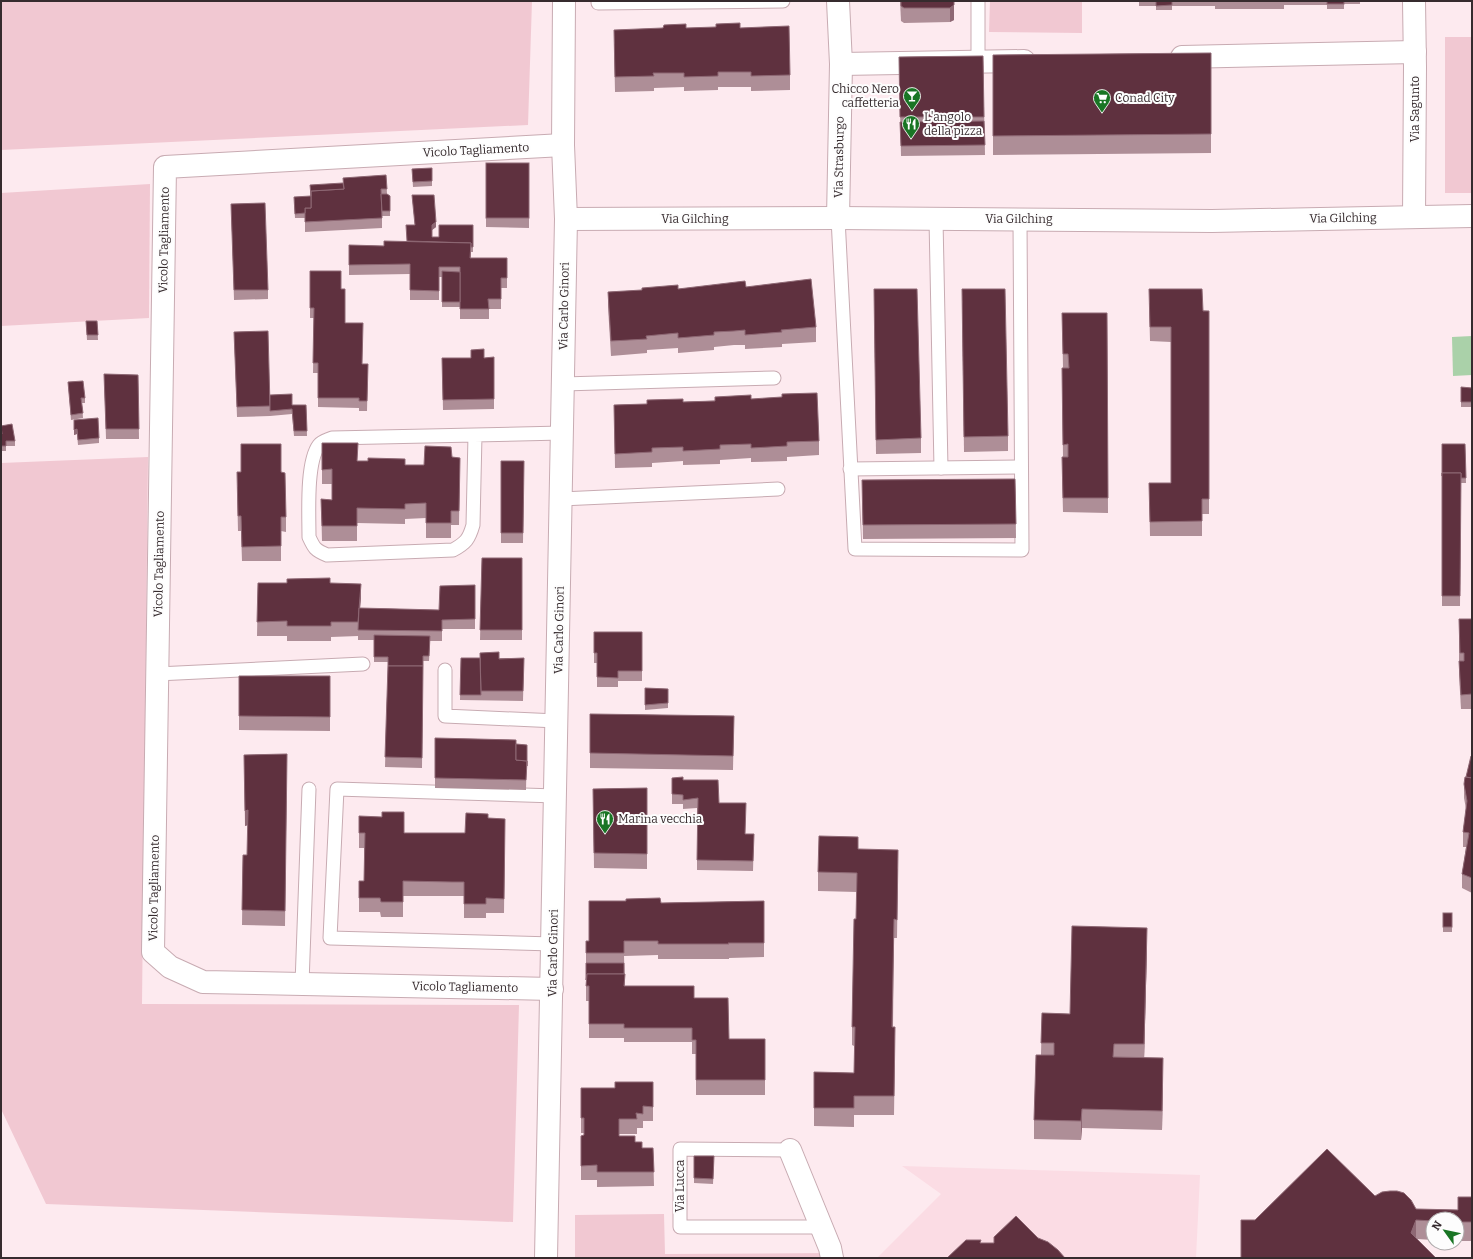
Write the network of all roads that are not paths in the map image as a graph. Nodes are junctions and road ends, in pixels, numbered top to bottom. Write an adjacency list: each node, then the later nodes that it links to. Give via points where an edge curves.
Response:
1 (564, 1): 12 (street, Via Carlo Ginori)
2 (783, 1): 6 (lane)
3 (838, 1): 11 (street, Via Strasburgo)
4 (978, 1): 10 (lane)
5 (1414, 1): 7 (street, Via Sagunto)
6 (598, 3)
7 (1415, 52): 8 (street); 14 (street, Via Sagunto)
8 (1164, 58)
9 (1042, 60): 10 (street)
10 (978, 61): 11 (street)
11 (841, 64): 15 (street, Via Strasburgo)
12 (563, 145): 16 (street, Via Carlo Ginori); 30 (street, Vicolo Tagliamento, via 166,168)
13 (1472, 216): 14 (street, Via Gilching)
14 (1414, 217): 18 (street, Via Gilching, via 1212,221)
15 (838, 218): 16 (street, Via Gilching); 17 (street, Via Gilching); 25 (lane)
16 (566, 219): 20 (street, Via Carlo Ginori)
17 (936, 219): 18 (street, Via Gilching); 24 (lane)
18 (1020, 220): 23 (lane)
19 (774, 378): 20 (lane)
20 (563, 384): 21 (street, Via Carlo Ginori)
21 (562, 433): 22 (lane); 27 (street, Via Carlo Ginori)
22 (475, 435): 22 (lane, via 332,438 320,443 311,464 309,537 313,547 326,555 453,550 463,545 473,525)
23 (1021, 467): 24 (lane); 25 (lane, via 1022,550 855,549)
24 (941, 468): 25 (lane)
25 (850, 469)
26 (778, 489): 27 (lane)
27 (561, 499): 31 (street, Via Carlo Ginori)
28 (363, 664): 30 (lane)
29 (445, 670): 31 (lane, via 446,716)
30 (157, 674): 35 (street, Vicolo Tagliamento, via 153,952 170,967 202,982)
31 (557, 720): 33 (street, Via Carlo Ginori)
32 (309, 789): 35 (lane)
33 (556, 796): 34 (street, Via Carlo Ginori); 34 (lane, via 337,789 330,938)
34 (553, 944): 36 (street, Via Carlo Ginori)
35 (302, 984): 36 (street, Vicolo Tagliamento)
36 (552, 988): 39 (street, Via Carlo Ginori)
37 (790, 1150): 38 (street, Via Lucca); 38 (lane, Via Lucca, via 680,1149 680,1227)
38 (822, 1227): 40 (street, Via Lucca)
39 (546, 1258)
40 (832, 1258)

